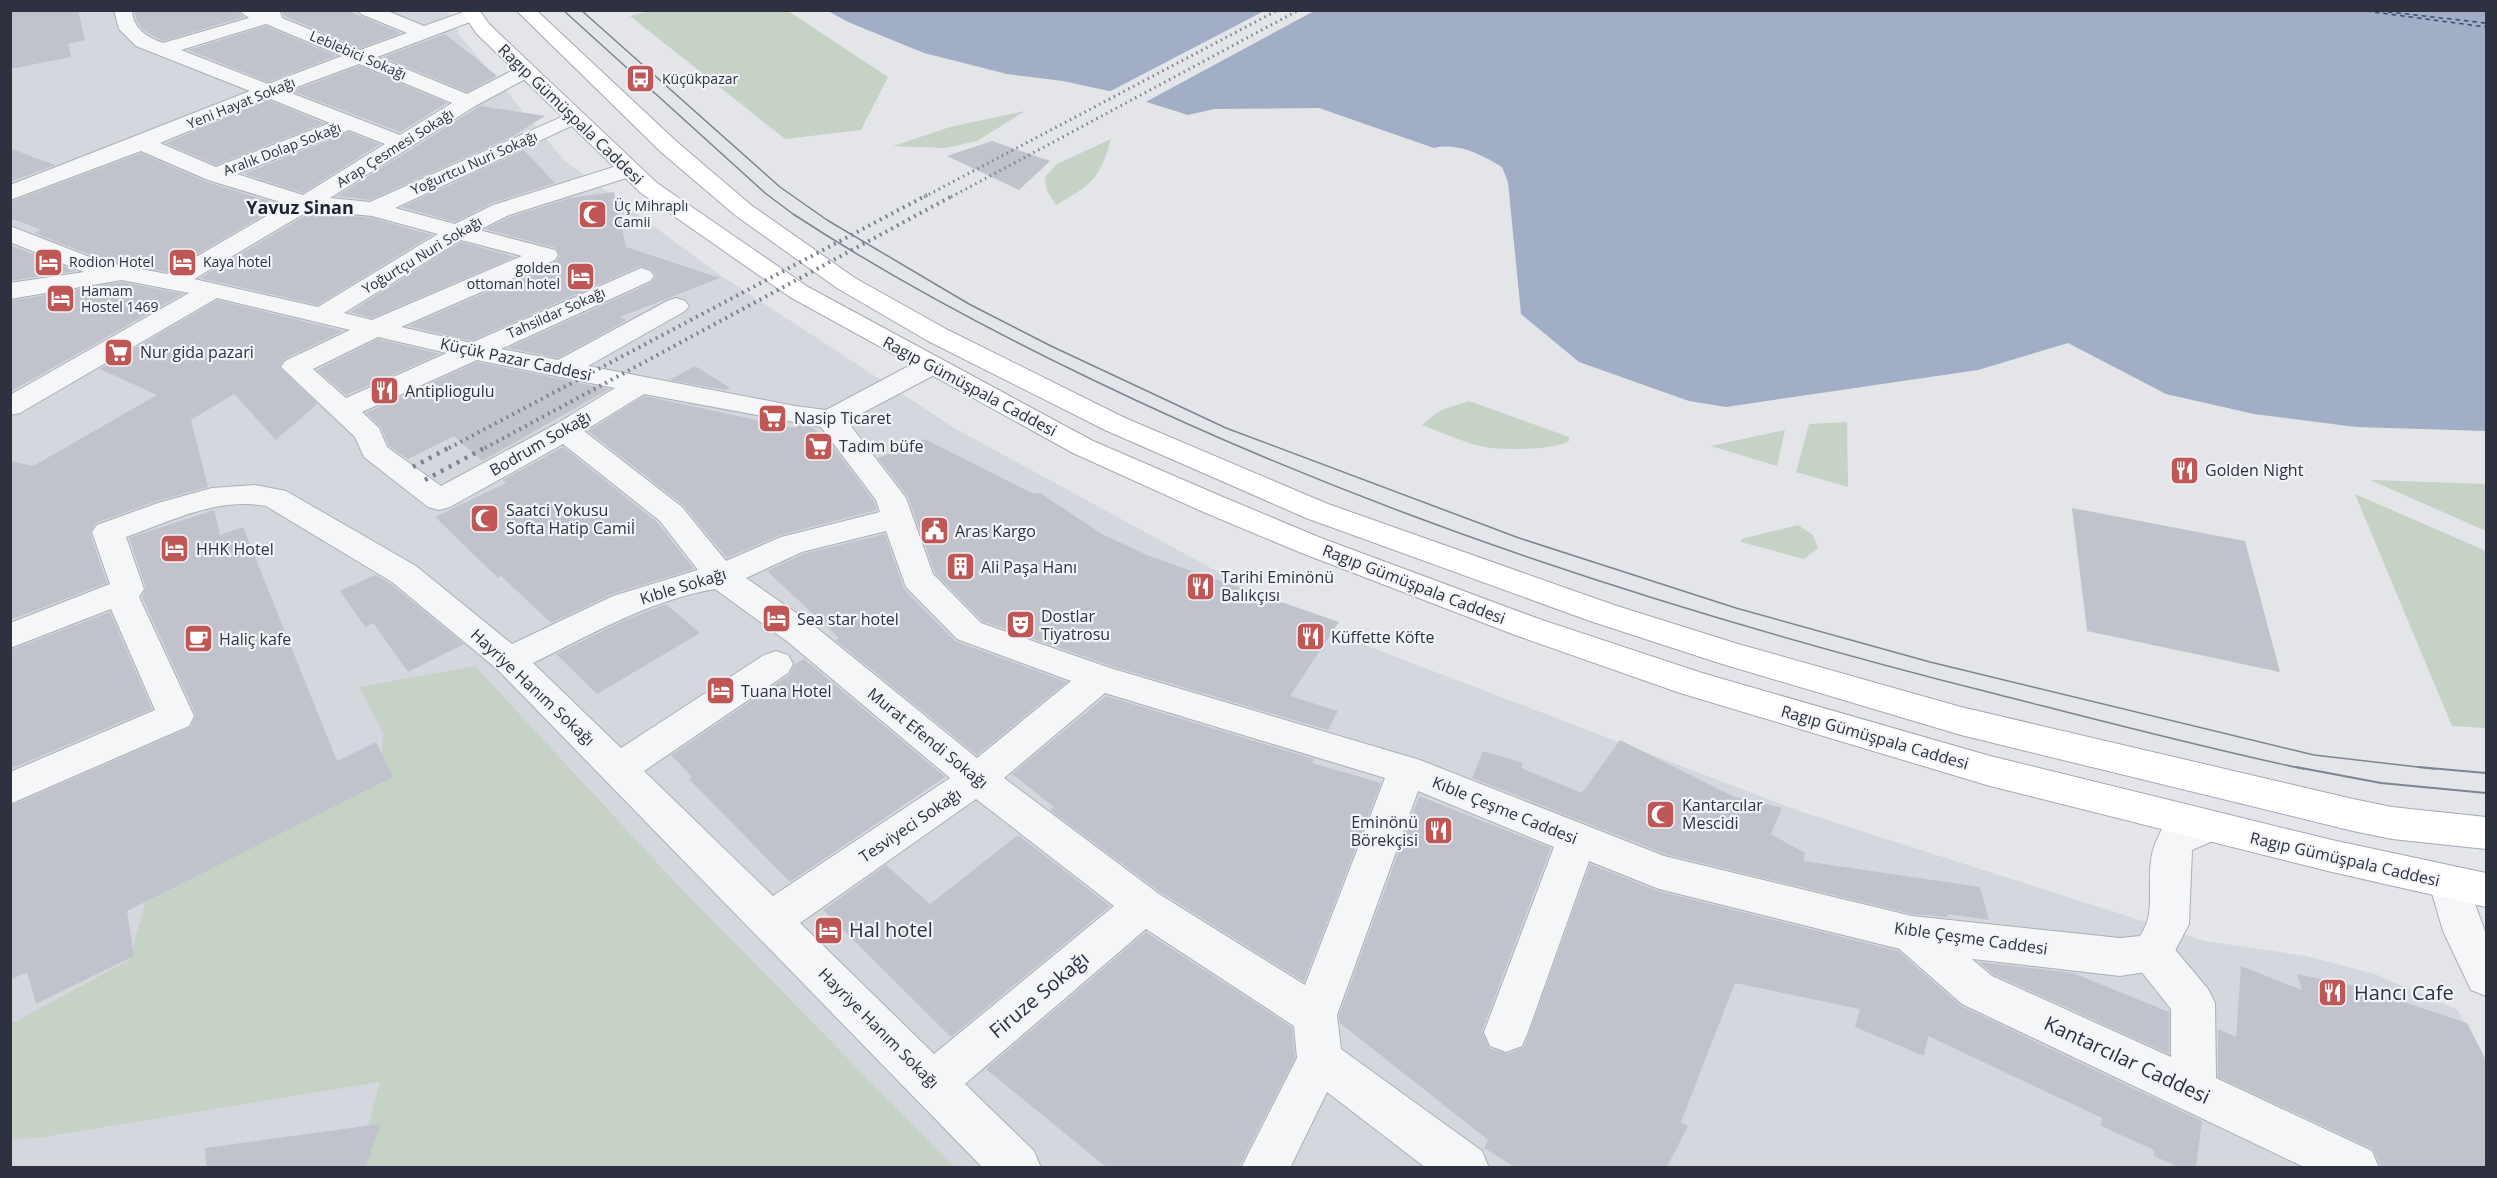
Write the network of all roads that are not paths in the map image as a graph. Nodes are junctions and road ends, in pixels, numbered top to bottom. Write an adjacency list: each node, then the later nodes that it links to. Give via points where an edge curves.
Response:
1 (123, 10): 9 (street, via 133,35)
2 (247, 10): 7 (street, Leblebici Sokağı)
3 (291, 10): 7 (street)
4 (368, 10): 8 (street)
5 (525, 10): 48 (main road, Ragıp Gümüşpala Caddesi, via 669,147 743,210 837,276 937,335 1115,424 1317,511 1602,613 1949,718)
6 (471, 13): 8 (street, Yeni Hayat Sokağı); 11 (main road, Ragıp Gümüşpala Caddesi)
7 (265, 18): 9 (street); 10 (street, Leblebici Sokağı)
8 (425, 33): 10 (street, Yeni Hayat Sokağı)
9 (164, 49): 12 (street)
10 (362, 56): 12 (street, Yeni Hayat Sokağı); 13 (street, Leblebici Sokağı)
11 (526, 71): 13 (street, Arap Çesmesi Sokağı); 14 (main road, Ragıp Gümüşpala Caddesi)
12 (267, 91): 15 (street); 16 (street, Yeni Hayat Sokağı)
13 (468, 102): 17 (street, Arap Çesmesi Sokağı)
14 (575, 117): 18 (main road, Ragıp Gümüşpala Caddesi); 22 (street, Yoğurtcu Nuri Sokağı)
15 (348, 123): 17 (street); 19 (street, Aralık Dolap Sokağı)
16 (142, 143): 19 (street); 20 (street, Yeni Hayat Sokağı)
17 (403, 144): 21 (street, Arap Çesmesi Sokağı)
18 (628, 170): 23 (street, Yoğurtçu Nuri Sokağı, via 501,210); 34 (main road, Ragıp Gümüşpala Caddesi, via 729,246 799,292)
19 (216, 175): 21 (street)
20 (10, 193)
21 (306, 203): 22 (street); 27 (street, Arap Çesmesi Sokağı)
22 (373, 209): 23 (street)
23 (457, 231): 31 (street, Yoğurtçu Nuri Sokağı); 32 (street, via 546,255)
24 (10, 233): 25 (street, Küçük Pazar Caddesi, via 94,267)
25 (126, 273): 27 (street, Küçük Pazar Caddesi); 29 (street)
26 (641, 276): 33 (street, Tahsildar Sokağı)
27 (171, 282): 28 (street, Küçük Pazar Caddesi)
28 (213, 290): 31 (street, Küçük Pazar Caddesi); 37 (street)
29 (10, 291)
30 (676, 306): 35 (street)
31 (323, 315): 32 (street, Küçük Pazar Caddesi)
32 (378, 327): 33 (street, Küçük Pazar Caddesi); 38 (street, via 294,367)
33 (471, 351): 35 (street, Küçük Pazar Caddesi); 38 (street, Tahsildar Sokağı)
34 (930, 366): 39 (street); 53 (main road, Ragıp Gümüşpala Caddesi, via 1083,447 1212,504 1527,627 1693,684)
35 (562, 369): 36 (street, Küçük Pazar Caddesi)
36 (640, 384): 39 (street, Küçük Pazar Caddesi); 40 (street, Bodrum Sokağı)
37 (10, 406)
38 (344, 410): 40 (street, Bodrum Sokağı, via 369,434 374,451 439,500)
39 (830, 419): 41 (street, Kıble Çeşme Caddesi, via 891,498)
40 (566, 429): 42 (street, Murat Efendi Sokağı, via 671,514)
41 (898, 518): 42 (street, Kıble Sokağı, via 792,544); 47 (street, Kıble Çeşme Caddesi, via 918,579 969,631)
42 (721, 577): 45 (street, Kıble Sokağı, via 686,583 625,604); 51 (street, Murat Efendi Sokağı, via 800,633)
43 (120, 592): 44 (street); 45 (street, Hayriye Hanım Sokağı, via 128,589 108,532 214,497 255,492 275,498 405,574); 52 (street, via 176,716)
44 (10, 636)
45 (509, 660): 49 (street, Hayriye Hanım Sokağı)
46 (776, 664): 49 (street)
47 (1100, 678): 50 (street, Kıble Çeşme Caddesi); 51 (street, Tesviyeci Sokağı)
48 (2091, 754): 53 (main road); 55 (main road, Ragıp Gümüşpala Caddesi, via 2392,823)
49 (620, 768): 59 (street, Hayriye Hanım Sokağı)
50 (1407, 770): 56 (street, Kıble Çeşme Caddesi); 63 (street)
51 (977, 779): 58 (street, Murat Efendi Sokağı); 59 (street, Tesviyeci Sokağı)
52 (10, 789)
53 (2092, 797): 54 (main road, Ragıp Gümüşpala Caddesi)
54 (2208, 826): 57 (main road, Ragıp Gümüşpala Caddesi); 61 (street, via 2176,840 2170,853 2168,926)
55 (2487, 833)
56 (1577, 839): 60 (street, Kıble Çeşme Caddesi, via 1659,872); 64 (street)
57 (2474, 881): 62 (street, via 2464,931)
58 (1144, 906): 63 (street, Murat Efendi Sokağı); 66 (street, Firuze Sokağı)
59 (771, 920): 66 (street, Hayriye Hanım Sokağı)
60 (1912, 934): 61 (street, Kıble Çeşme Caddesi, via 2120,957); 67 (street, Kantarcılar Caddesi, via 1977,990)
61 (2152, 953): 67 (street, via 2193,1003)
62 (2487, 977)
63 (1315, 1015): 65 (street)
64 (1506, 1032)
65 (1320, 1060): 69 (street); 70 (street)
66 (933, 1083): 68 (street, Hayriye Hanım Sokağı)
67 (2193, 1090): 71 (street, Kantarcılar Caddesi)
68 (1017, 1167)
69 (1265, 1167)
70 (1465, 1167)
71 (2355, 1167)

